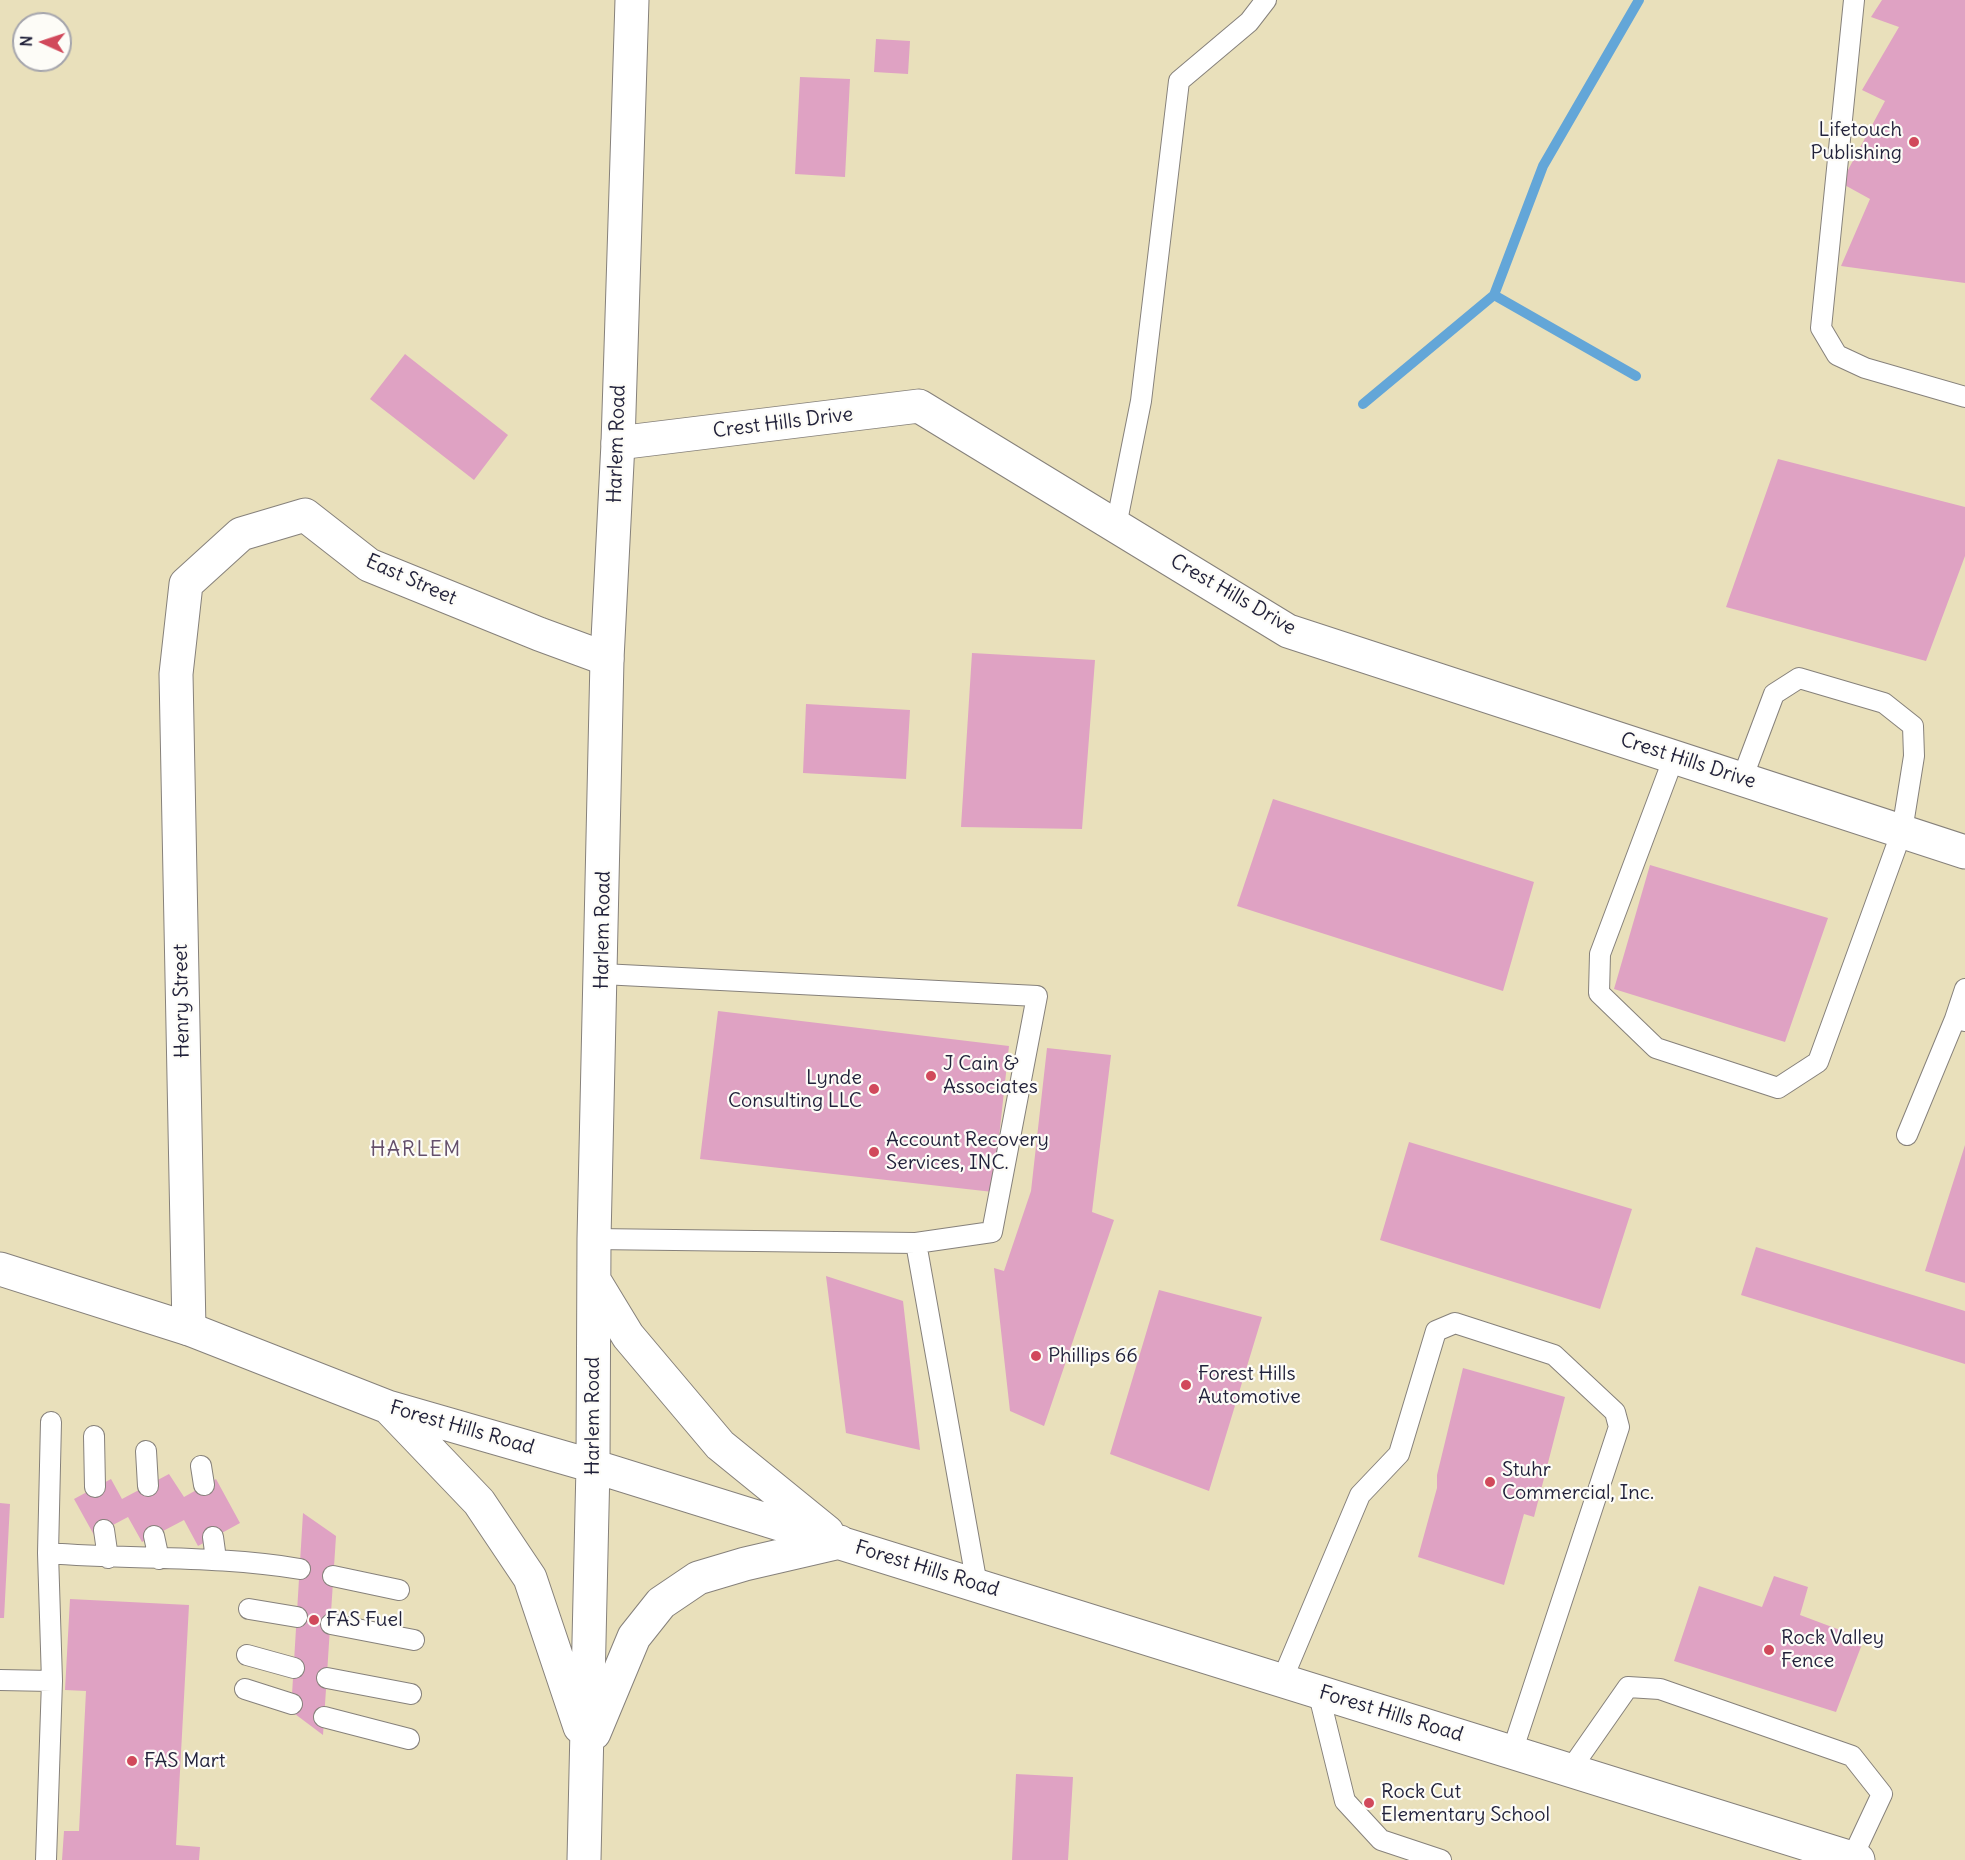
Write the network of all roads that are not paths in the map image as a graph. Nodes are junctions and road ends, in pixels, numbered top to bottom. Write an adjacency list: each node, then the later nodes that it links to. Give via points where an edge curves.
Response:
1 (632, 0): 5 (street, Harlem Road)
2 (1266, 0): 6 (lane, via 1249,22 1179,81 1141,401)
3 (1854, 0): 4 (lane, via 1821,328 1837,355 1865,368)
4 (1965, 397)
5 (618, 443): 6 (street, Crest Hills Drive, via 919,406); 7 (street, Harlem Road)
6 (1116, 526): 9 (street, Crest Hills Drive, via 1288,631)
7 (607, 659): 8 (street, East Street, via 369,565 305,515 241,534 186,584); 13 (street, Harlem Road)
8 (176, 674): 21 (street, Henry Street)
9 (1674, 757): 10 (street, Crest Hills Drive); 11 (lane, via 1600,954 1599,993 1656,1048 1778,1088 1818,1062)
10 (1742, 779): 11 (street, Crest Hills Drive); 11 (lane, via 1773,694 1799,678 1884,703 1913,726 1914,756)
11 (1902, 831): 12 (street, Crest Hills Drive)
12 (1965, 852)
13 (602, 974): 17 (street, Harlem Road); 18 (lane, via 1037,996 992,1232)
14 (1965, 989): 15 (lane)
15 (1960, 1020): 16 (lane)
16 (1907, 1135)
17 (594, 1239): 18 (lane); 20 (street, Harlem Road)
18 (916, 1243): 41 (lane)
19 (0, 1269): 21 (street, Forest Hills Road)
20 (594, 1280): 27 (street, Harlem Road); 34 (street, via 628,1336 720,1445)
21 (189, 1329): 22 (street, Forest Hills Road)
22 (388, 1407): 27 (street, Forest Hills Road); 59 (street, via 479,1502 530,1578)
23 (51, 1422): 35 (lane)
24 (94, 1436): 30 (lane)
25 (146, 1451): 28 (lane)
26 (201, 1466): 29 (lane)
27 (593, 1466): 34 (street, Forest Hills Road); 59 (street, Harlem Road)
28 (148, 1485)
29 (204, 1485)
30 (95, 1487)
31 (104, 1530): 36 (lane)
32 (154, 1536): 37 (lane)
33 (213, 1537): 38 (lane)
34 (840, 1542): 41 (street, Forest Hills Road); 59 (street, via 698,1578 661,1603 634,1637)
35 (48, 1553): 36 (lane); 52 (lane)
36 (108, 1558): 37 (lane)
37 (159, 1559): 38 (lane)
38 (216, 1559): 39 (lane)
39 (300, 1569)
40 (333, 1576): 42 (lane)
41 (977, 1585): 51 (street, Forest Hills Road)
42 (399, 1590)
43 (249, 1609): 44 (lane)
44 (297, 1617)
45 (330, 1624): 46 (lane)
46 (414, 1640)
47 (247, 1655): 48 (lane)
48 (294, 1668)
49 (327, 1678): 55 (lane)
50 (0, 1680): 52 (lane)
51 (1282, 1680): 54 (street, Forest Hills Road); 60 (lane, via 1360,1495 1399,1454 1436,1331 1455,1323 1554,1355 1615,1412 1620,1427)
52 (52, 1681): 63 (lane)
53 (245, 1689): 56 (lane)
54 (1318, 1691): 60 (street, Forest Hills Road); 65 (lane, via 1345,1801 1381,1840)
55 (411, 1694)
56 (291, 1704)
57 (324, 1717): 58 (lane)
58 (409, 1739)
59 (587, 1748): 64 (street, Harlem Road)
60 (1512, 1752): 61 (street, Forest Hills Road)
61 (1570, 1770): 62 (street, Forest Hills Road); 62 (lane, via 1628,1687 1660,1689 1852,1756 1882,1794)
62 (1855, 1859)
63 (46, 1860)
64 (584, 1860)
65 (1441, 1860)

